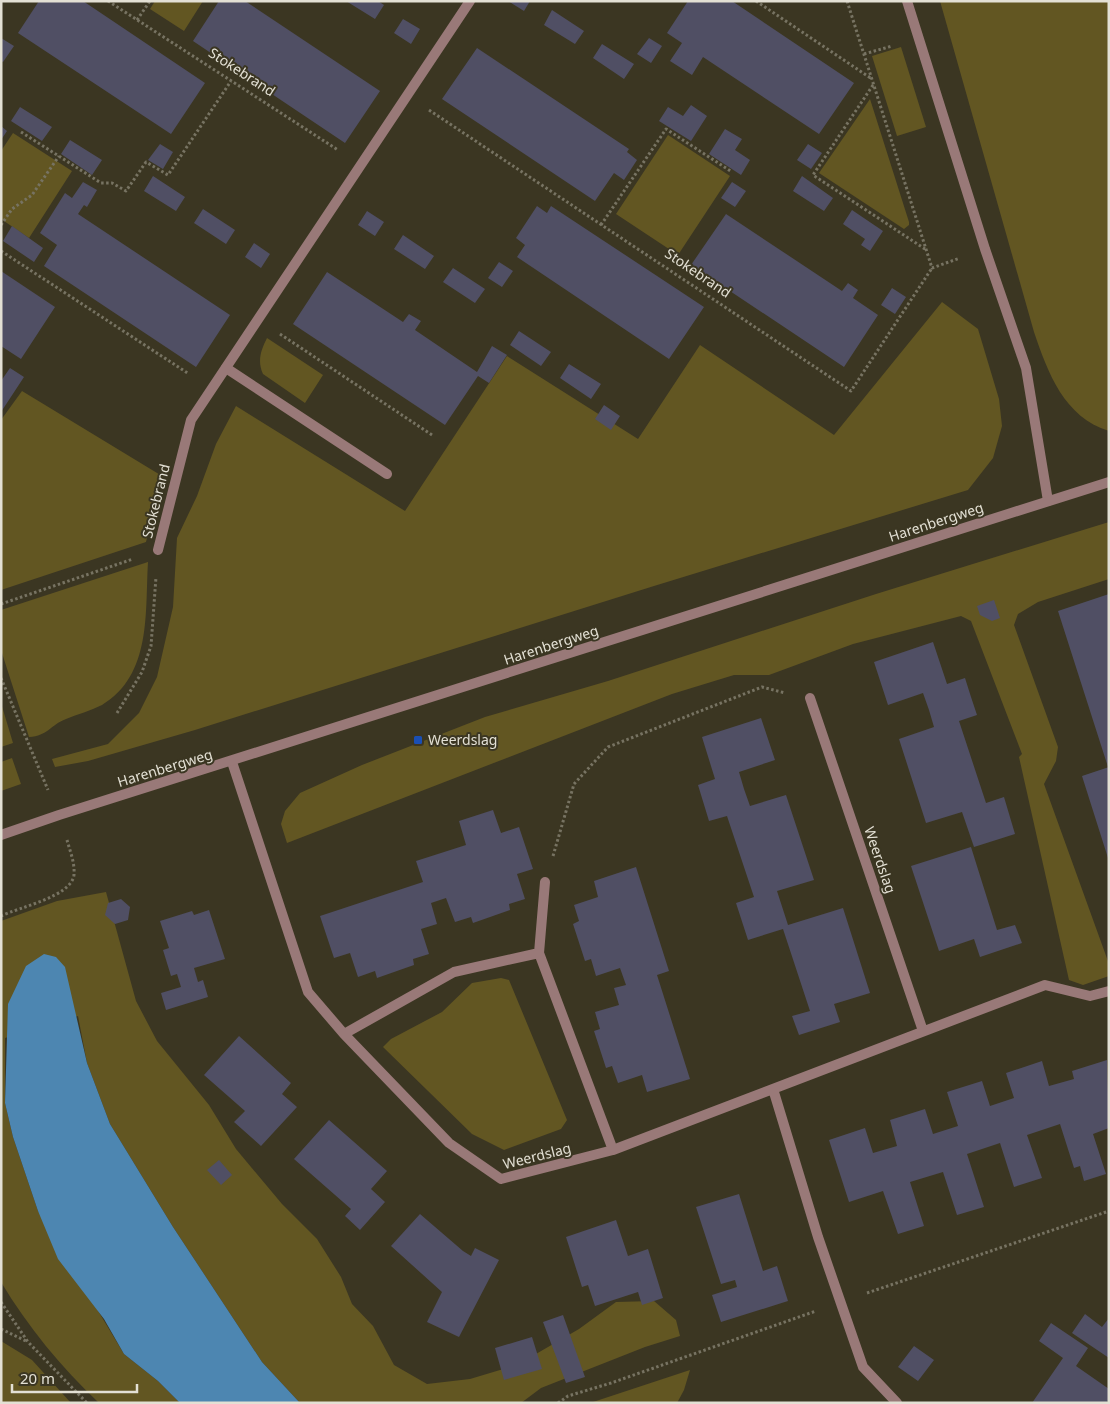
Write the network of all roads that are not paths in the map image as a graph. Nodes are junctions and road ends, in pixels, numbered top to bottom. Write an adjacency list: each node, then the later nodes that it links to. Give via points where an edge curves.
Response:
1 (470, 1): 3 (street, Stokebrand)
2 (907, 1): 6 (street, via 1026,368)
3 (226, 368): 4 (street); 7 (street, Stokebrand, via 191,420)
4 (387, 474)
5 (1109, 482): 6 (street, Harenbergweg)
6 (1048, 501): 9 (street, Harenbergweg)
7 (158, 550)
8 (810, 698): 14 (street, Weerdslag)
9 (232, 762): 10 (street, Harenbergweg); 15 (street, Weerdslag, via 308,992)
10 (1, 836)
11 (545, 882): 12 (street)
12 (539, 954): 15 (street, via 454,972); 17 (street)
13 (1109, 991): 14 (street, Weerdslag, via 1090,996 1045,985)
14 (923, 1031): 16 (street, Weerdslag)
15 (344, 1034): 17 (street, Weerdslag, via 449,1143 500,1180)
16 (773, 1089): 17 (street, Weerdslag); 18 (street, via 862,1367)
17 (613, 1150)
18 (897, 1403)

